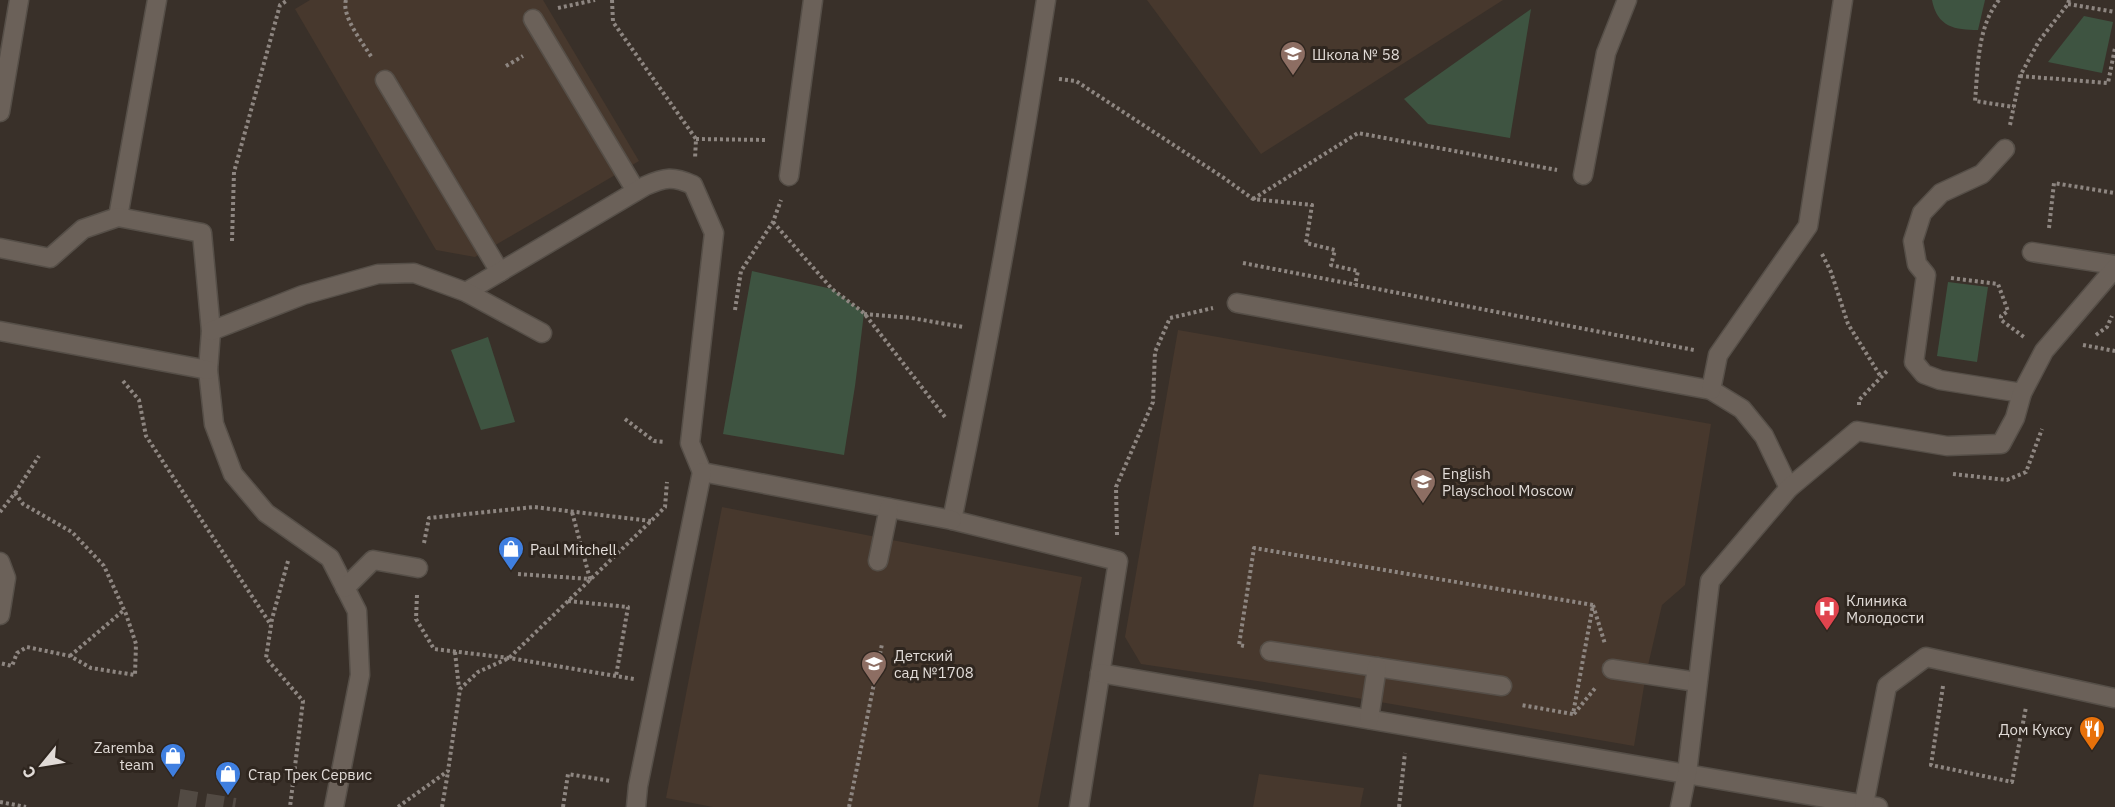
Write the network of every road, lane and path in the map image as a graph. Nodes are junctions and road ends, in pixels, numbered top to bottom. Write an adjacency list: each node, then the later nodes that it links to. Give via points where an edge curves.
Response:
1 (19, 0): 21 (lane)
2 (157, 0): 29 (lane)
3 (288, 0): 12 (path)
4 (346, 0): 19 (path, via 347,17)
5 (595, 0): 15 (path)
6 (612, 0): 22 (path, via 613,22 696,139)
7 (813, 0): 22 (lane)
8 (1046, 0): 17 (lane)
9 (1627, 0): 24 (lane, via 1606,53)
10 (1843, 0): 30 (lane)
11 (1999, 0): 20 (path, via 1991,10 1980,51 1975,101)
12 (280, 2): 31 (path, via 234,172)
13 (2069, 2): 14 (path); 18 (path, via 2039,41)
14 (2115, 12)
15 (541, 14): 26 (lane)
16 (2115, 48): 18 (path, via 2108,83)
17 (1035, 75): 28 (path, via 1076,81); 46 (lane)
18 (2020, 76): 20 (path)
19 (385, 80): 36 (lane)
20 (2014, 107): 23 (path)
21 (0, 112)
22 (793, 141): 25 (lane)
23 (2005, 149): 37 (lane, via 1982,174 1941,193 1922,213 1913,241 1917,264)
24 (1583, 175): 28 (path, via 1358,134)
25 (789, 176)
26 (636, 191): 36 (lane); 59 (lane, via 660,179 678,178 693,185 714,233)
27 (2115, 193): 33 (path, via 2054,183)
28 (1253, 199): 38 (path, via 1312,205 1306,243 1335,250 1331,265 1358,271)
29 (118, 217): 32 (lane, via 83,229 50,258); 45 (lane, via 202,233)
30 (1808, 226): 50 (lane); 54 (path, via 1831,272 1848,324)
31 (232, 242)
32 (0, 248)
33 (2039, 253): 35 (lane)
34 (1243, 263): 38 (path)
35 (2115, 266): 56 (lane, via 2044,351)
36 (500, 272): 39 (lane)
37 (1926, 275): 43 (path, via 1998,284 2008,311); 56 (lane, via 1914,362 1924,374 1940,380)
38 (1355, 285): 50 (path)
39 (466, 292): 45 (lane, via 414,273 378,274 303,295); 47 (lane)
40 (1237, 303): 55 (lane); 73 (path, via 1170,318 1158,343 1153,402 1116,487)
41 (864, 314): 42 (path, via 832,289 773,222 741,271); 46 (path); 60 (path)
42 (734, 316)
43 (2001, 316)
44 (0, 331): 52 (lane)
45 (211, 331): 52 (lane)
46 (988, 331): 60 (lane)
47 (542, 333)
48 (2081, 345): 49 (path)
49 (2115, 351)
50 (1718, 355): 55 (lane)
51 (1889, 369): 54 (path)
52 (208, 370): 71 (lane, via 214,424 233,474 266,513)
53 (120, 376): 83 (path, via 139,400 146,436)
54 (1881, 377): 58 (path, via 1859,400)
55 (1711, 390): 64 (lane, via 1742,408 1764,436)
56 (2022, 393): 58 (lane, via 2015,418 2001,444 1947,446)
57 (625, 419): 59 (path, via 654,441)
58 (1857, 431): 64 (lane)
59 (690, 443): 62 (lane)
60 (968, 446): 69 (lane)
61 (39, 456): 65 (path)
62 (702, 472): 66 (lane); 97 (lane)
63 (667, 482): 70 (path, via 665,507)
64 (1789, 488): 96 (lane, via 1710,581)
65 (15, 494): 67 (path); 81 (path, via 23,504 72,532 104,566)
66 (889, 508): 69 (lane); 72 (lane)
67 (0, 512)
68 (572, 512): 70 (path); 75 (path, via 534,507 429,518); 77 (path)
69 (952, 520): 73 (lane)
70 (651, 521): 77 (path)
71 (296, 533): 78 (lane, via 330,558); 83 (path)
72 (878, 561)
73 (1118, 561): 93 (lane)
74 (0, 562): 82 (lane, via 6,578)
75 (418, 568): 78 (lane, via 374,560); 86 (path, via 416,619 434,649)
76 (518, 574): 77 (path)
77 (590, 579): 79 (path)
78 (345, 588): 112 (lane, via 357,611 360,675)
79 (567, 601): 88 (path); 94 (path, via 628,606)
80 (1593, 605): 85 (path, via 1254,548 1239,645); 92 (path); 102 (path)
81 (124, 610): 87 (path); 87 (path, via 136,644 135,675 91,669)
82 (0, 615)
83 (271, 625): 111 (path, via 266,657 303,700)
84 (882, 644): 117 (path)
85 (1270, 651): 91 (lane)
86 (455, 652): 88 (path); 99 (path)
87 (70, 657): 90 (path, via 27,647 16,653 12,666)
88 (509, 657): 94 (path); 99 (path, via 478,672)
89 (1946, 662): 95 (lane); 95 (path, via 1931,765 2012,782); 109 (lane, via 1926,657 1887,686)
90 (0, 663)
91 (1377, 667): 98 (lane); 103 (lane)
92 (1612, 669): 96 (lane); 102 (path)
93 (1100, 673): 103 (lane); 118 (lane)
94 (616, 676): 97 (path)
95 (2031, 680): 100 (lane)
96 (1697, 682): 106 (lane)
97 (659, 684): 107 (lane)
98 (1502, 686)
99 (460, 689): 105 (path)
100 (2114, 698)
101 (1520, 705): 102 (path)
102 (1573, 714)
103 (1369, 719): 104 (lane)
104 (1408, 726): 106 (lane); 119 (path)
105 (448, 771): 113 (path); 114 (path)
106 (1687, 773): 109 (lane); 120 (lane)
107 (638, 786): 115 (path, via 568,774); 116 (lane)
108 (0, 802): 110 (path)
109 (1871, 806)
110 (26, 807)
111 (290, 807)
112 (334, 807)
113 (398, 807)
114 (442, 807)
115 (563, 807)
116 (636, 807)
117 (849, 807)
118 (1079, 807)
119 (1400, 807)
120 (1680, 807)

